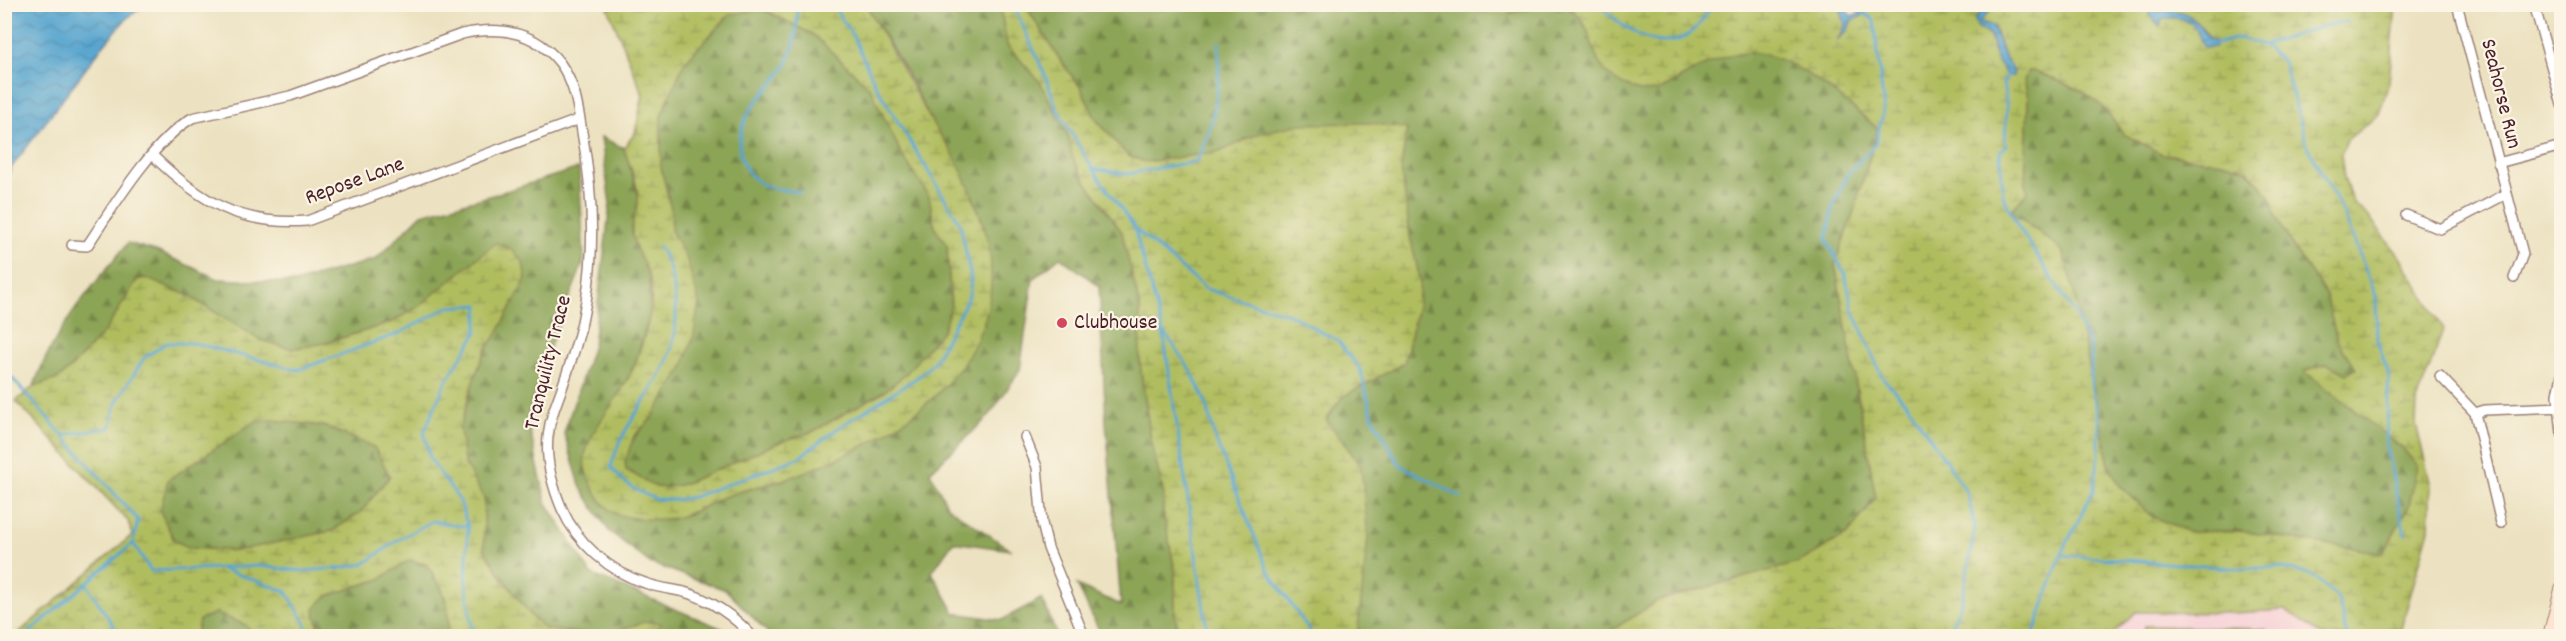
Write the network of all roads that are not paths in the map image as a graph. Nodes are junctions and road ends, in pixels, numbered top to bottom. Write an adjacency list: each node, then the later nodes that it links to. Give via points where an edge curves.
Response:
1 (2457, 4): 9 (street, Seahorse Run)
2 (2534, 4): 5 (street)
3 (2558, 4): 4 (street)
4 (2562, 16)
5 (2562, 105)
6 (580, 119): 8 (street, Repose Lane, via 307,221 268,222 236,213 189,189); 8 (street, Tranquility Trace, via 573,88 559,62 528,38 485,29 290,96 192,118 181,124); 22 (street, Tranquility Trace, via 591,198 590,267 583,317 548,430 554,487 570,523 598,556 637,580 707,602)
7 (2562, 146): 9 (street)
8 (152, 155): 12 (street, Tranquility Trace, via 87,246)
9 (2498, 163): 10 (street, Seahorse Run)
10 (2506, 194): 11 (street, via 2440,229); 13 (street, Seahorse Run, via 2523,254)
11 (2406, 216)
12 (72, 245)
13 (2514, 278)
14 (2562, 375): 16 (street)
15 (2440, 376): 17 (street)
16 (2560, 407): 17 (street); 18 (street)
17 (2475, 413): 20 (street)
18 (2562, 434)
19 (1025, 437): 23 (street, via 1037,467 1048,548)
20 (2500, 524)
21 (2562, 590): 24 (street)
22 (752, 636)
23 (1084, 636)
24 (2550, 636)

